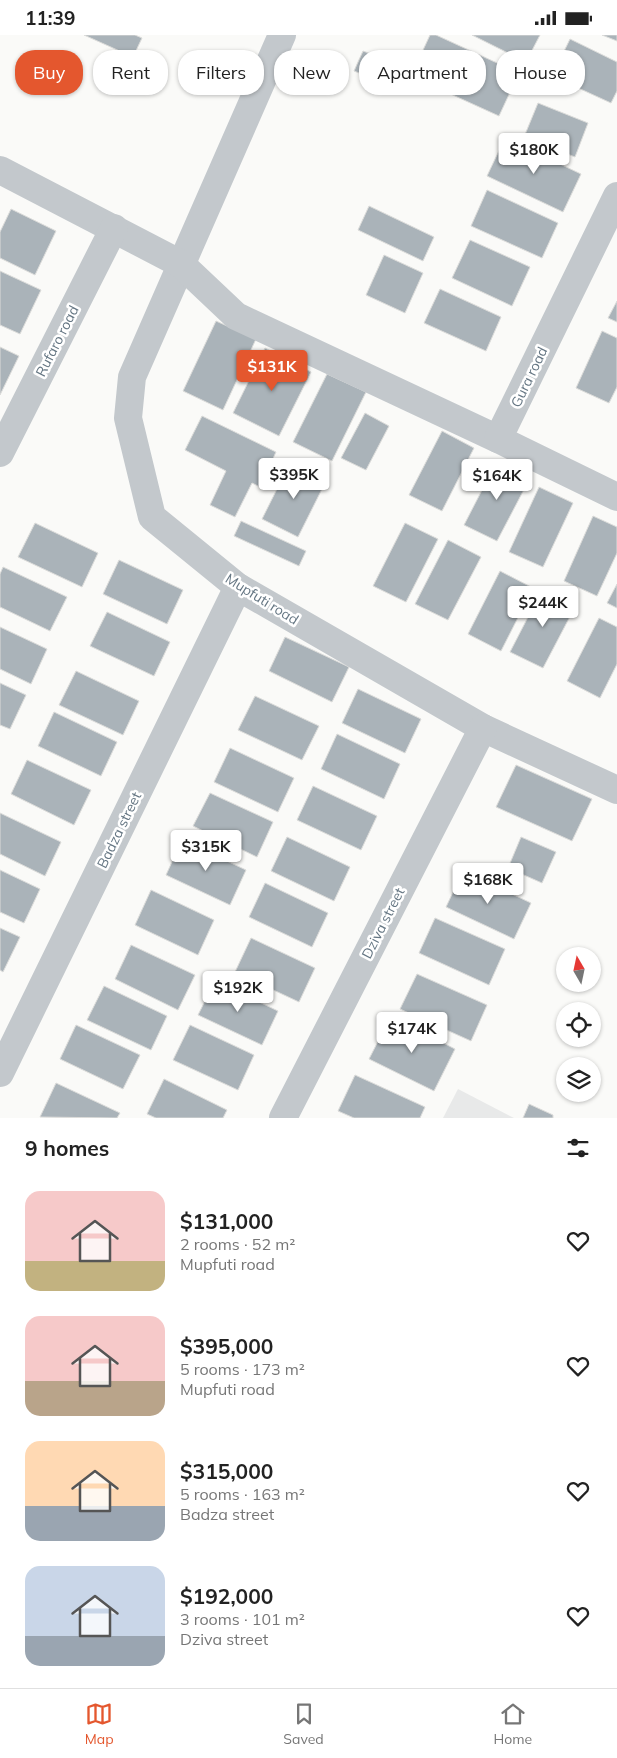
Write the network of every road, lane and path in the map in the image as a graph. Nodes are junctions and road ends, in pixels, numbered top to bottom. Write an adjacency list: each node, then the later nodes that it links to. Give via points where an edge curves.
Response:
1 (282, 35): 5 (street)
2 (0, 170): 4 (street)
3 (617, 196): 6 (street, Gura road)
4 (114, 229): 5 (street); 7 (street, Rufaro road)
5 (181, 264): 6 (street, via 236,316); 9 (street, Mupfuti road, via 132,377 128,418 152,517)
6 (498, 439): 8 (street)
7 (0, 453)
8 (617, 497)
9 (238, 587): 10 (street, Mupfuti road); 12 (street, Badza street)
10 (483, 728): 11 (street, Mupfuti road); 13 (street, Dziva street)
11 (617, 790)
12 (0, 1073)
13 (283, 1118)

